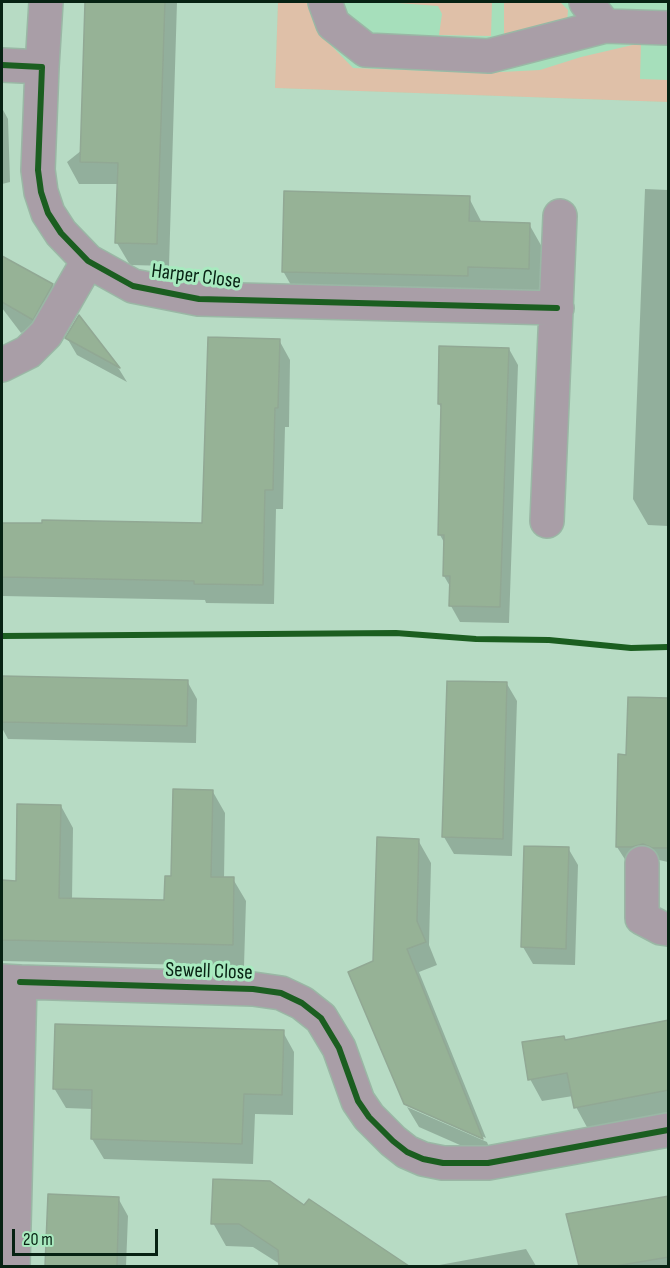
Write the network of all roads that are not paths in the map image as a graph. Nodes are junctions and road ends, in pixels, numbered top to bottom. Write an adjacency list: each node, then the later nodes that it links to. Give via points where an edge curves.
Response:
1 (46, 2): 6 (street, Harper Close)
2 (325, 2): 3 (street, via 333,24 366,50 489,56)
3 (596, 14): 4 (street)
4 (669, 28)
5 (2, 65): 6 (street)
6 (42, 67): 8 (street, Harper Close, via 38,170 41,192 61,234)
7 (560, 216): 9 (street)
8 (88, 261): 9 (street, Harper Close, via 133,286 199,299); 10 (street, via 46,334 28,352)
9 (557, 308): 11 (street)
10 (2, 365)
11 (547, 521)
12 (642, 863): 13 (street, via 642,918)
13 (669, 929)
14 (11, 981): 15 (street, Sewell Close, via 281,993 321,1018 339,1048 358,1101 369,1117 407,1152 423,1159 488,1163); 16 (street, Sewell Close)
15 (669, 1130)
16 (13, 1254)

